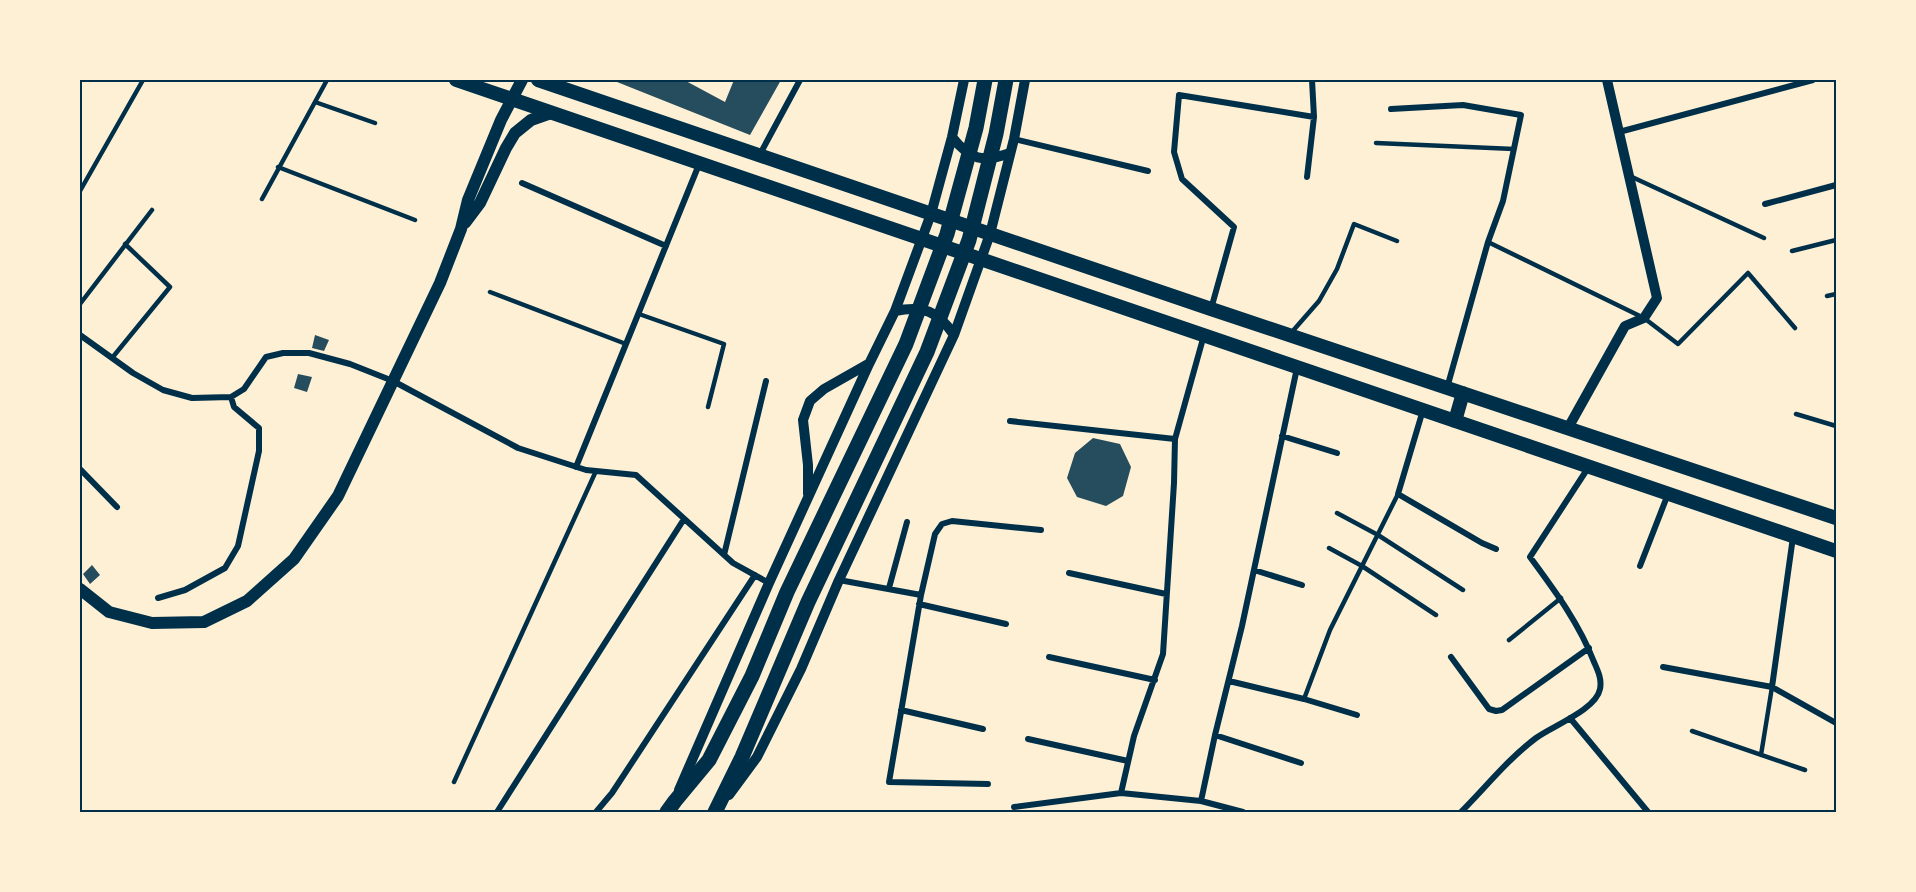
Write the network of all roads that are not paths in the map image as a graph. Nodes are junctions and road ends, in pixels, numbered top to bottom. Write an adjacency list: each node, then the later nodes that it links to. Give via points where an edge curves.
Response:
1 (142, 80): 35 (lane)
2 (327, 80): 16 (lane)
3 (456, 80): 15 (main road)
4 (522, 80): 15 (main road)
5 (538, 80): 14 (main road)
6 (800, 80): 27 (street)
7 (964, 80): 22 (street)
8 (985, 80): 146 (highway, via 947,234 906,344 787,592 752,676 709,760)
9 (1006, 80): 151 (highway, via 969,240 927,352 808,602)
10 (1025, 80): 23 (street)
11 (1312, 80): 19 (street)
12 (1607, 80): 21 (street)
13 (1813, 80): 21 (street)
14 (565, 83): 27 (main road)
15 (512, 100): 18 (main road); 41 (main road, via 468,200)
16 (315, 102): 20 (lane); 29 (lane)
17 (1391, 109): 25 (street, via 1463,105 1521,116)
18 (551, 113): 28 (main road); 41 (main road, via 531,120 515,133 480,203)
19 (1314, 117): 32 (street); 56 (street, via 1179,95 1174,152 1182,179 1234,227)
20 (375, 123)
21 (1619, 132): 31 (street)
22 (952, 137): 26 (street, via 962,150 977,158 994,159); 39 (street)
23 (1014, 139): 26 (street); 30 (street)
24 (1376, 143): 25 (lane)
25 (1514, 149): 47 (street, via 1503,201)
26 (1010, 153): 42 (street)
27 (759, 156): 39 (main road)
28 (700, 162): 43 (main road); 49 (street)
29 (278, 167): 36 (lane); 40 (lane)
30 (1148, 171)
31 (1629, 176): 44 (lane); 59 (street, via 1657,298)
32 (1307, 177)
33 (522, 183): 49 (street)
34 (1836, 185): 37 (street)
35 (80, 191)
36 (262, 199)
37 (1765, 204)
38 (152, 210): 48 (lane)
39 (931, 214): 42 (main road); 43 (street)
40 (415, 220)
41 (461, 229): 69 (main road)
42 (990, 234): 51 (street); 56 (main road)
43 (923, 238): 51 (main road); 57 (street)
44 (1764, 238)
45 (1836, 240): 50 (lane)
46 (1396, 242): 64 (lane, via 1354,224 1324,293)
47 (1488, 242): 59 (lane); 71 (street)
48 (125, 244): 55 (lane); 66 (lane, via 170,287)
49 (666, 246): 58 (street)
50 (1792, 251)
51 (982, 258): 61 (main road); 63 (street)
52 (490, 292): 65 (lane)
53 (1836, 294): 54 (lane)
54 (1827, 296)
55 (80, 304)
56 (1210, 309): 64 (main road)
57 (895, 311): 63 (street, via 930,311); 67 (street)
58 (639, 314): 65 (street); 74 (lane, via 724,345)
59 (1644, 318): 60 (lane, via 1678,344 1748,273); 80 (street, via 1625,326)
60 (1795, 328)
61 (1204, 334): 68 (main road); 82 (street)
62 (80, 335): 66 (street)
63 (954, 335): 108 (street)
64 (1289, 335): 71 (main road)
65 (627, 344): 85 (street)
66 (112, 358): 73 (street, via 163,390 192,398)
67 (869, 364): 90 (street); 90 (street, via 810,401 803,420)
68 (1297, 366): 75 (main road); 81 (street)
69 (393, 381): 73 (street, via 309,353 283,353 266,357 244,389); 85 (street, via 518,448); 112 (main road, via 338,496 294,560 247,601 204,622 153,624 109,612)
70 (766, 381): 102 (street)
71 (1447, 388): 72 (main road)
72 (1463, 393): 77 (main road); 80 (main road)
73 (231, 396): 116 (street, via 234,407 259,428 259,451 238,546 225,568 185,590)
74 (708, 407)
75 (1423, 410): 77 (main road); 88 (street)
76 (1796, 414): 79 (lane)
77 (1455, 421): 84 (main road)
78 (1010, 422): 82 (street)
79 (1836, 426)
80 (1568, 428): 93 (main road)
81 (1282, 436): 83 (street); 105 (street)
82 (1175, 439): 114 (street)
83 (1337, 453)
84 (1589, 466): 89 (main road); 117 (street, via 1530,557)
85 (576, 467): 87 (street)
86 (80, 471): 91 (street)
87 (596, 471): 94 (street, via 636,475); 142 (lane)
88 (1398, 494): 97 (lane); 100 (street)
89 (1669, 494): 98 (main road); 104 (street)
90 (808, 498): 109 (street)
91 (117, 507)
92 (1337, 513): 97 (lane)
93 (1836, 518)
94 (684, 519): 102 (street); 148 (street)
95 (907, 522): 111 (street)
96 (1041, 530): 115 (street, via 952,521 942,524 935,534)
97 (1378, 534): 103 (lane); 113 (lane)
98 (1794, 536): 101 (main road); 128 (street)
99 (1329, 548): 103 (lane)
100 (1496, 549)
101 (1836, 551)
102 (724, 555): 107 (street)
103 (1362, 566): 119 (lane); 129 (lane, via 1330,630)
104 (1640, 566)
105 (1254, 570): 110 (street); 127 (street)
106 (1069, 573): 114 (street)
107 (755, 575): 109 (street); 149 (street)
108 (839, 580): 111 (street); 151 (street, via 757,757)
109 (769, 583): 146 (street)
110 (1302, 585)
111 (889, 588): 115 (street)
112 (80, 589)
113 (1463, 590)
114 (1166, 594): 126 (street, via 1163,654)
115 (921, 595): 118 (street)
116 (158, 598)
117 (1561, 598): 121 (lane); 122 (street)
118 (919, 604): 120 (street); 130 (street)
119 (1436, 615)
120 (1006, 624)
121 (1509, 640)
122 (1589, 648): 124 (street, via 1496,711 1489,709); 132 (street, via 1600,678 1600,690 1593,701)
123 (1049, 657): 126 (street)
124 (1451, 657)
125 (1663, 667): 128 (street)
126 (1155, 680): 139 (street)
127 (1229, 681): 129 (street); 136 (street)
128 (1772, 687): 133 (street); 138 (lane)
129 (1304, 699): 131 (street)
130 (902, 710): 134 (street); 143 (street, via 889,782)
131 (1357, 715)
132 (1570, 718): 153 (street, via 1536,738); 154 (street)
133 (1836, 723)
134 (983, 729)
135 (1692, 731): 138 (lane)
136 (1215, 735): 140 (street); 145 (street)
137 (1028, 739): 139 (street)
138 (1761, 756): 141 (lane)
139 (1128, 761): 144 (street)
140 (1301, 763)
141 (1805, 770)
142 (454, 782)
143 (988, 784)
144 (1121, 794): 145 (street); 147 (street)
145 (1201, 801): 152 (street)
146 (671, 807): 150 (main road)
147 (1014, 807)
148 (497, 813)
149 (596, 813)
150 (662, 813)
151 (716, 813)
152 (1243, 813)
153 (1461, 813)
154 (1648, 813)

